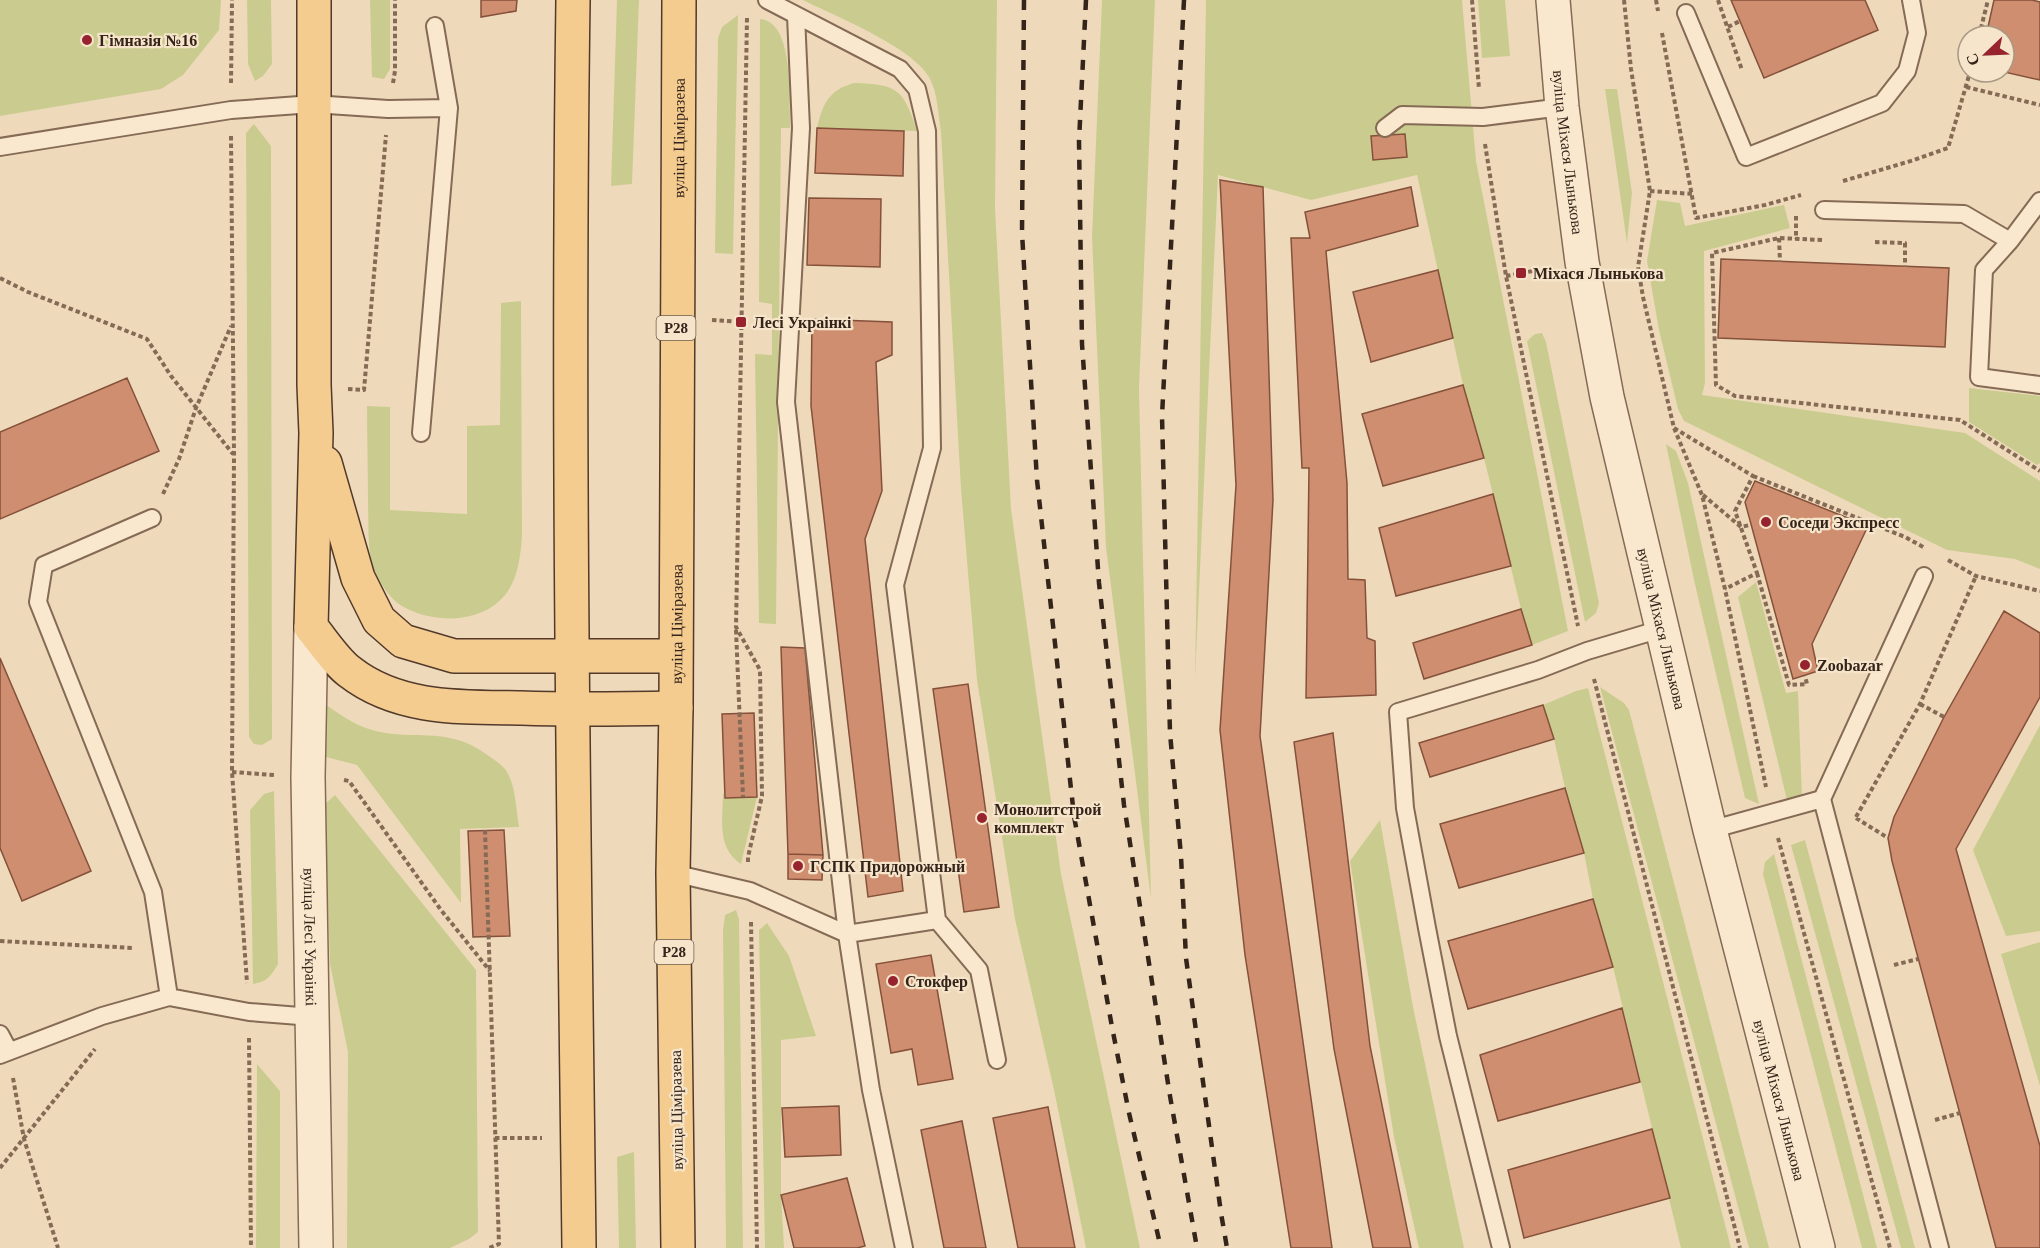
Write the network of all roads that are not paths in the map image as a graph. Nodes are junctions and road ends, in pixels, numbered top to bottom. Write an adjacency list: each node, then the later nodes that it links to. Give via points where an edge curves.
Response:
1 (314, 0): 10 (main road)
2 (573, 0): 25 (main road)
3 (679, 0): 26 (main road, вуліца Ціміразева / Р28)
4 (767, 0): 8 (lane)
5 (1554, 0): 11 (street, вуліца Міхася Лынькова)
6 (1911, 0): 7 (lane, via 1917,33 1906,71 1882,103 1746,157)
7 (1686, 13)
8 (796, 16): 32 (lane, via 900,69 917,89 927,131 932,448 895,585); 33 (lane, via 801,128 786,402)
9 (435, 26): 12 (lane)
10 (313, 104): 12 (lane); 14 (lane, via 231,110); 19 (main road)
11 (1562, 107): 13 (lane, via 1483,117 1402,115); 24 (street, вуліца Міхася Лынькова, via 1582,262 1607,397)
12 (449, 108): 20 (lane)
13 (1385, 128)
14 (0, 147)
15 (2040, 201): 17 (lane)
16 (1824, 210): 17 (lane, via 1964,214)
17 (2010, 241): 18 (lane, via 1984,270 1979,377)
18 (2040, 385)
19 (316, 433): 23 (main road); 25 (main road, via 358,578 379,620 403,641 454,656)
20 (421, 433)
21 (152, 518): 34 (lane, via 44,565 38,602 153,892)
22 (1924, 576): 29 (lane)
23 (311, 627): 28 (main road, via 348,672 382,692 457,707); 35 (street, вуліца Лесі Украінкі, via 308,777)
24 (1661, 629): 30 (street, вуліца Міхася Лынькова); 43 (lane, via 1398,712 1405,808 1426,927 1448,1036)
25 (572, 656): 26 (main road); 28 (main road)
26 (675, 656): 27 (main road, вуліца Ціміразева / Р28)
27 (676, 708): 28 (main road); 31 (main road, вуліца Ціміразева / Р28)
28 (572, 710): 40 (main road)
29 (1822, 799): 30 (lane); 45 (lane)
30 (1710, 830): 44 (street, вуліца Міхася Лынькова)
31 (673, 873): 33 (lane, via 750,891); 41 (main road, вуліца Ціміразева / Р28)
32 (937, 920): 33 (lane); 38 (lane, via 979,970)
33 (847, 934): 42 (lane, via 871,1090)
34 (169, 997): 35 (lane, via 249,1012); 37 (lane, via 102,1016)
35 (312, 1017): 39 (street, вуліца Лесі Украінкі)
36 (0, 1034): 37 (lane)
37 (4, 1053)
38 (997, 1060)
39 (316, 1248)
40 (579, 1248)
41 (678, 1248)
42 (904, 1248)
43 (1501, 1248)
44 (1818, 1248)
45 (1940, 1248)

